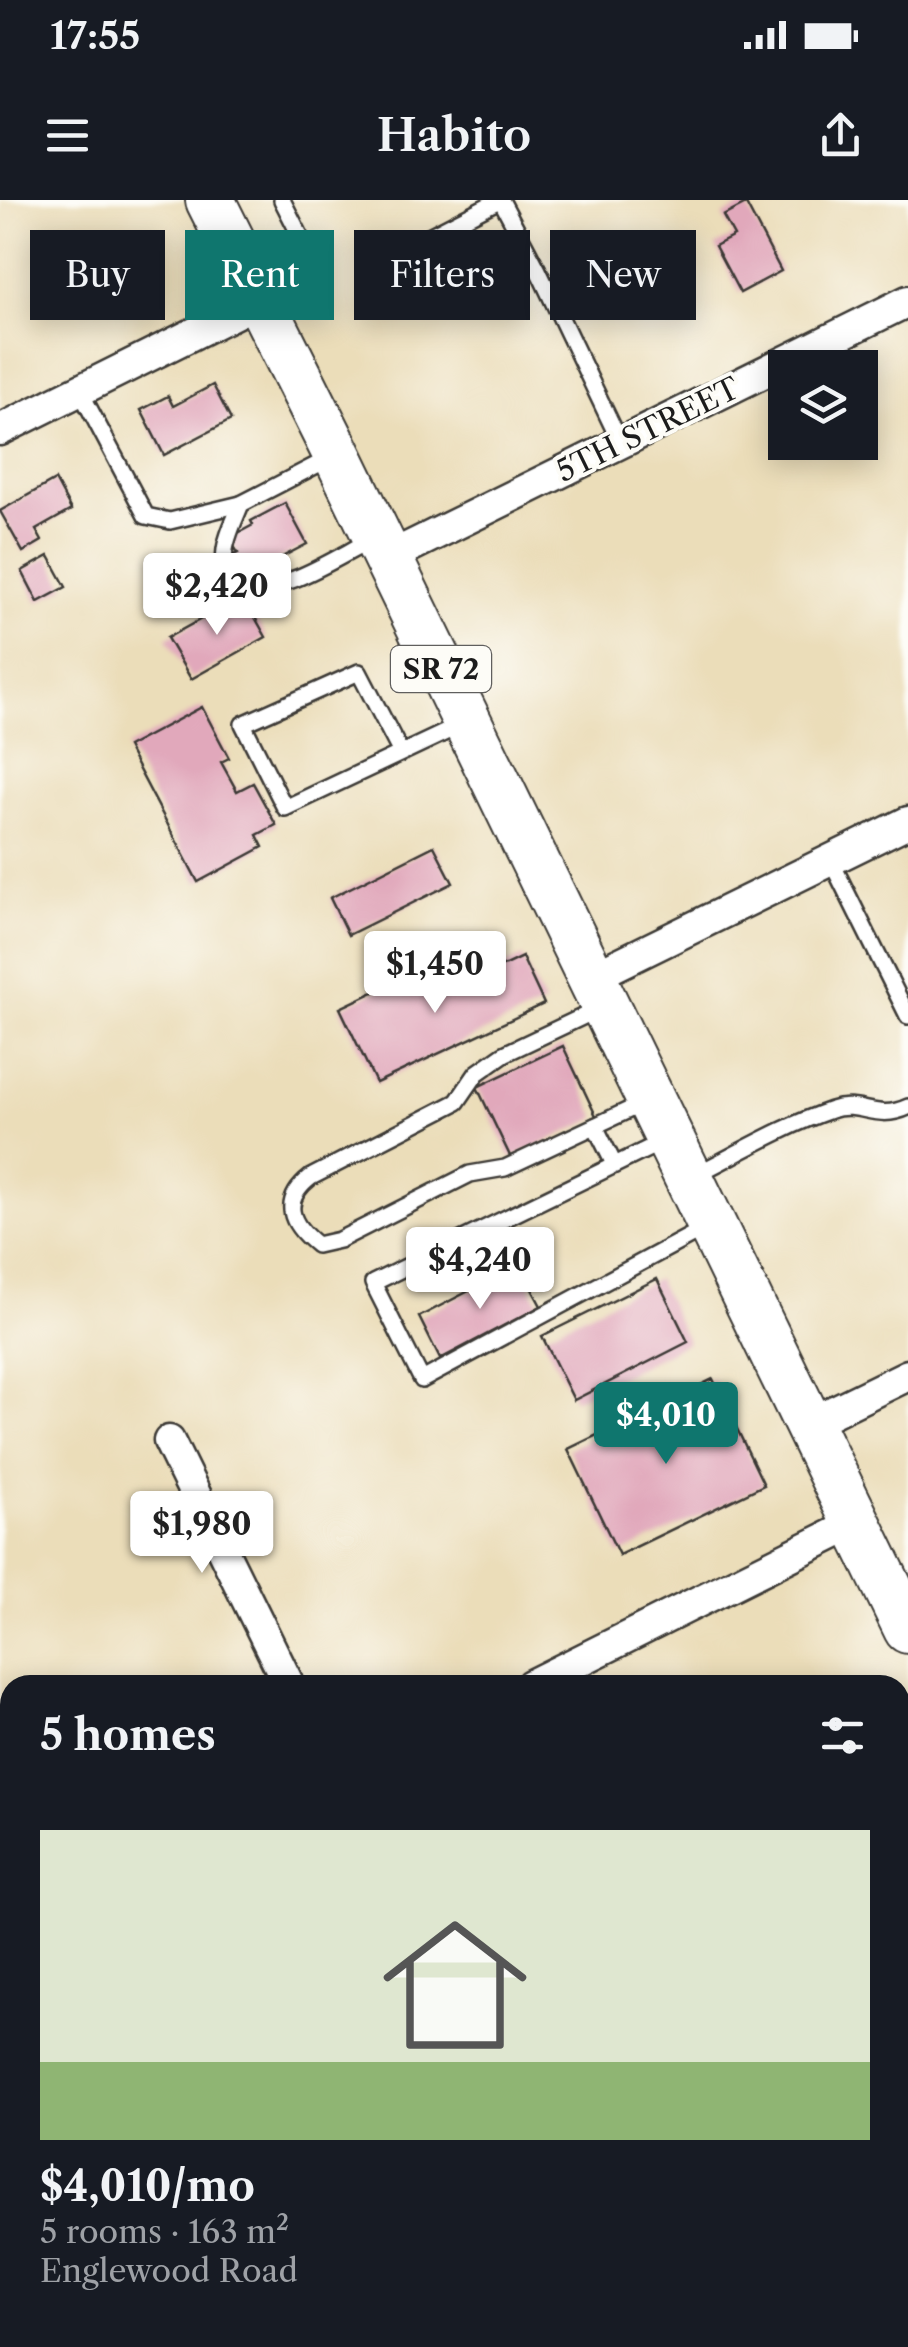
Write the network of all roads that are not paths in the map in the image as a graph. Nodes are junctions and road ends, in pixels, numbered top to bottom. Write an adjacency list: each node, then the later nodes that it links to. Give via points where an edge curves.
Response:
1 (210, 200): 4 (main road, SR 72)
2 (282, 200): 5 (lane)
3 (500, 200): 6 (lane); 12 (lane)
4 (224, 230)
5 (297, 230)
6 (441, 230)
7 (908, 301): 12 (street, 5TH STREET)
8 (236, 320): 10 (street)
9 (268, 320): 13 (main road, SR 72)
10 (80, 391): 11 (street); 14 (lane, via 146,516 170,521)
11 (0, 430)
12 (621, 444): 15 (street, 5TH STREET)
13 (337, 454): 14 (lane); 15 (main road, SR 72)
14 (241, 504): 15 (lane, via 222,559 238,590 286,584)
15 (382, 548): 16 (main road, SR 72)
16 (466, 722): 17 (lane); 20 (main road, SR 72)
17 (402, 753): 17 (lane, via 284,808 243,724 359,672)
18 (908, 822): 19 (street)
19 (831, 861): 20 (street); 21 (lane)
20 (588, 1003): 23 (lane, via 477,1073 457,1102 311,1177 298,1187 291,1209 298,1230 317,1245 339,1240 470,1174 505,1168); 24 (main road, SR 72)
21 (908, 1016)
22 (908, 1107): 24 (lane, via 889,1116 836,1108)
23 (595, 1126): 24 (lane); 25 (lane)
24 (669, 1139): 25 (lane); 26 (main road, SR 72)
25 (614, 1164): 26 (lane, via 373,1284 422,1380)
26 (711, 1225): 28 (main road, SR 72)
27 (908, 1375): 28 (street)
28 (808, 1424): 30 (main road, SR 72)
29 (169, 1440): 32 (street)
30 (856, 1523): 31 (main road, SR 72); 33 (street)
31 (908, 1629)
32 (284, 1675)
33 (551, 1675)

